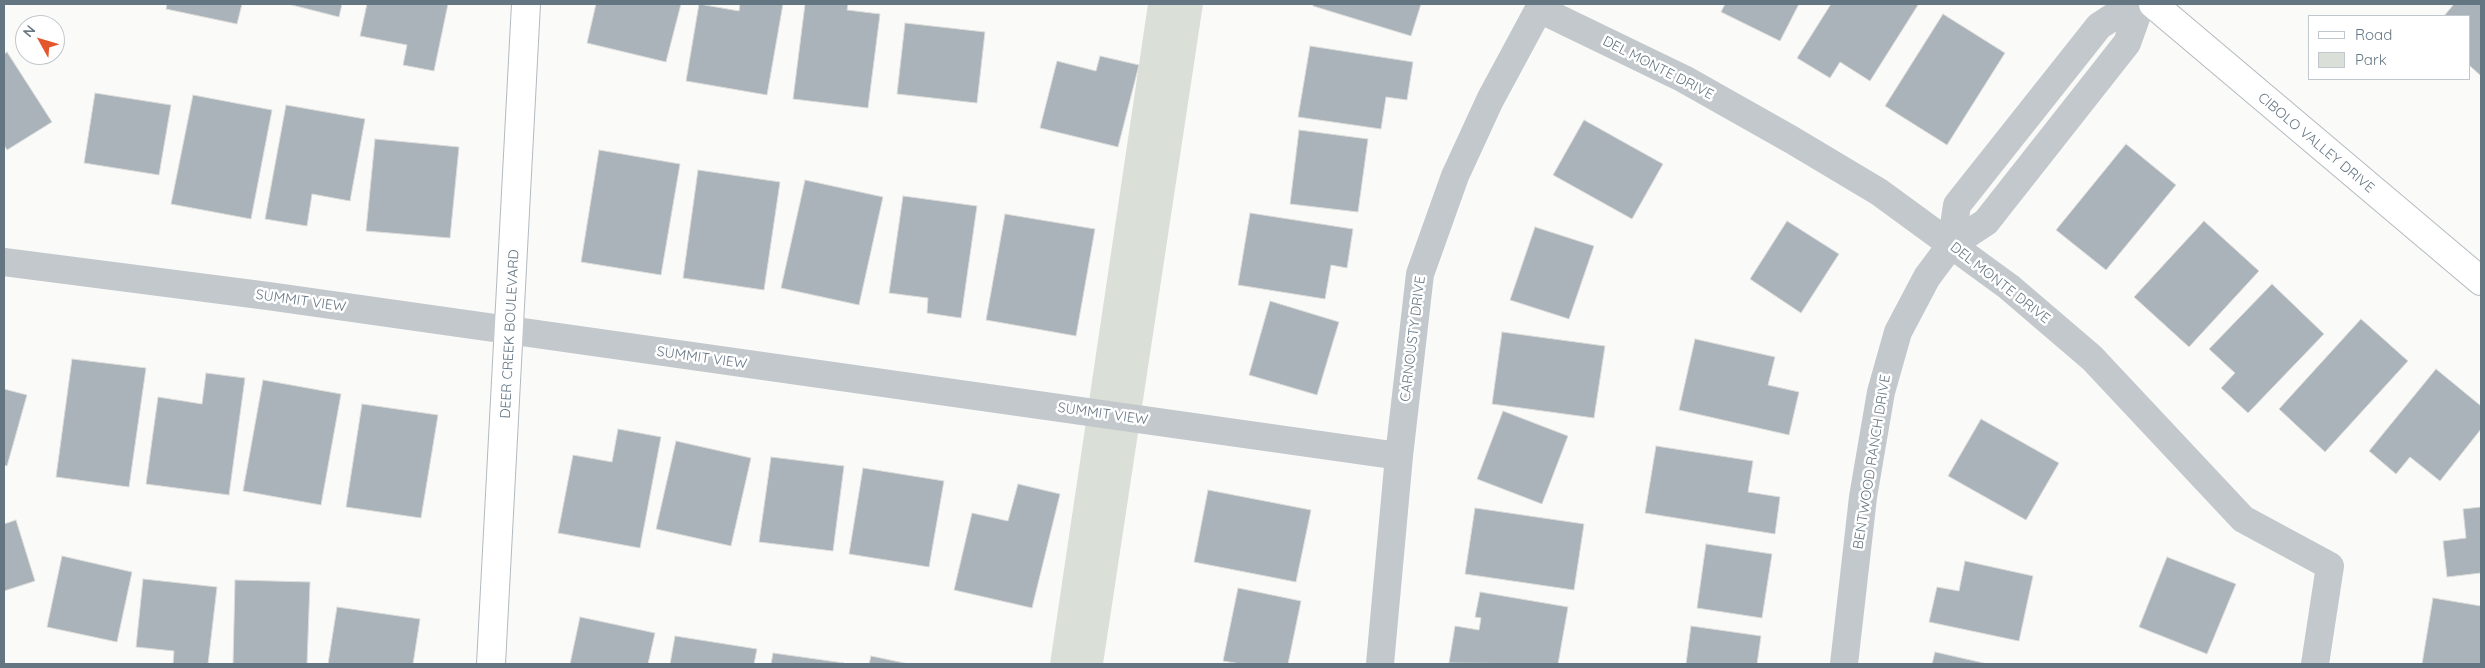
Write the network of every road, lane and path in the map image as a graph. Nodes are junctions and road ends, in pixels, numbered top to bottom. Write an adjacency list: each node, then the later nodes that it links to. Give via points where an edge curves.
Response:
1 (526, 4): 9 (street, DEER CREEK BOULEVARD)
2 (2133, 4): 6 (street, BENTWOOD RANCH DRIVE, via 2099,26 1957,205)
3 (2142, 4): 6 (street, BENTWOOD RANCH DRIVE, via 2127,43 1986,222)
4 (2153, 4): 8 (street, CIBOLO VALLEY DRIVE)
5 (1539, 8): 6 (street, DEL MONTE DRIVE, via 1684,79 1792,140 1879,192); 10 (street, CARNOUSTY DRIVE, via 1490,100 1455,176 1420,274)
6 (1951, 245): 13 (street, BENTWOOD RANCH DRIVE, via 1927,277 1898,332 1881,392 1863,497); 14 (street, DEL MONTE DRIVE, via 2009,287 2092,358 2243,520 2330,566)
7 (4, 262): 9 (street, SUMMIT VIEW)
8 (2481, 281)
9 (510, 331): 10 (street, SUMMIT VIEW); 11 (street, DEER CREEK BOULEVARD)
10 (1399, 456): 12 (street, CARNOUSTY DRIVE)
11 (491, 664)
12 (1380, 664)
13 (1844, 664)
14 (2315, 664)

